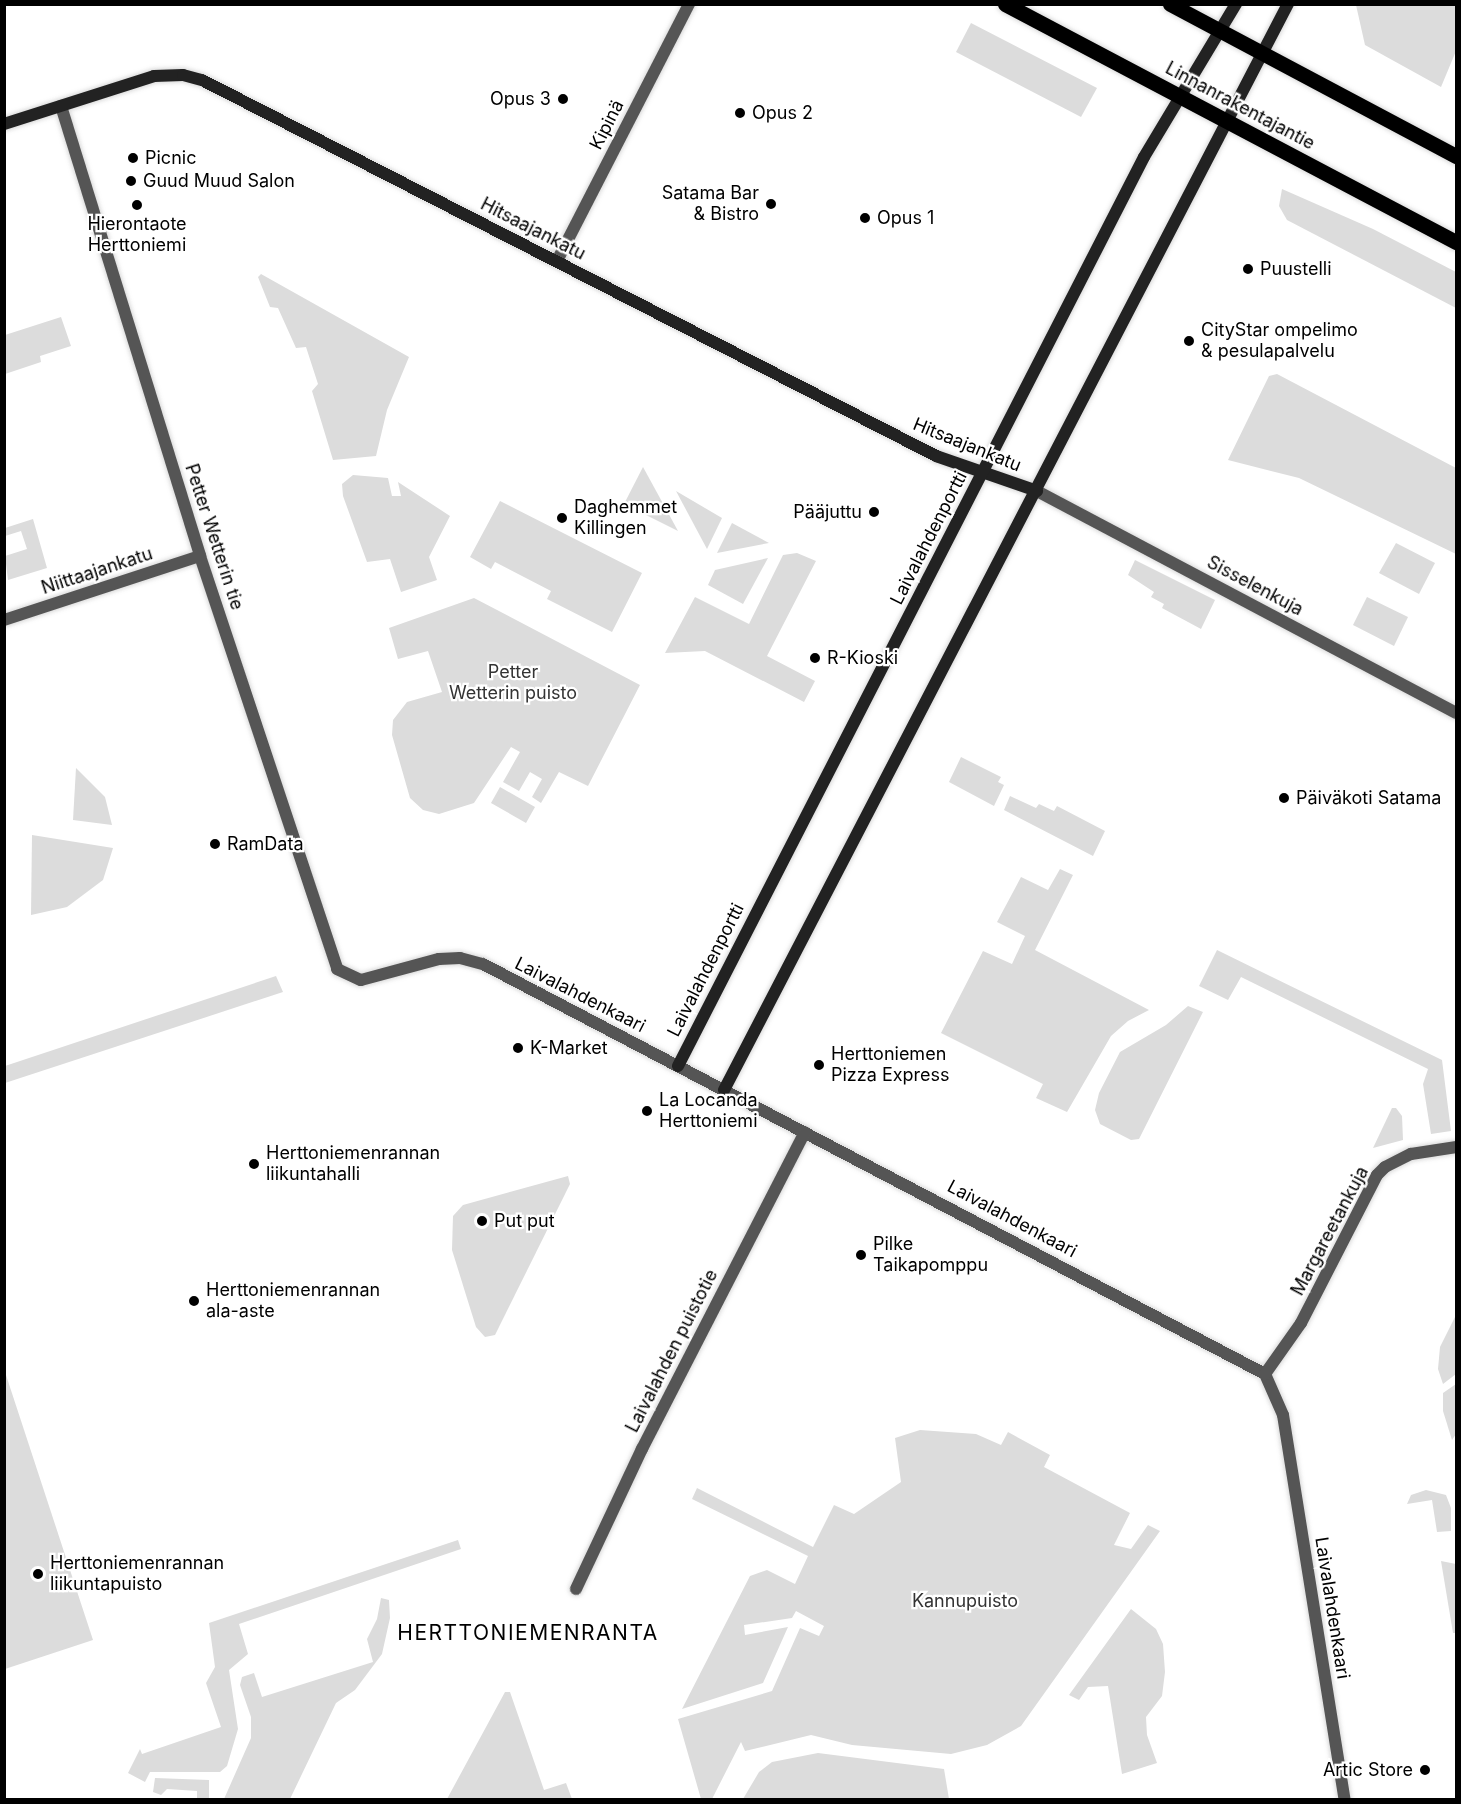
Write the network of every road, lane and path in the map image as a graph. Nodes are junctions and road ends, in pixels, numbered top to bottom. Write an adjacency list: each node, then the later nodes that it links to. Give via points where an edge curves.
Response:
1 (689, 4): 14 (street, Kipinä)
2 (1005, 4): 8 (main road, Linnanrakentajantie)
3 (1170, 4): 6 (main road)
4 (1236, 4): 6 (street, Laivalahdenportti)
5 (1288, 4): 7 (street)
6 (1221, 31): 7 (main road); 8 (street, Laivalahdenportti)
7 (1263, 54): 10 (street); 12 (main road)
8 (1179, 96): 10 (main road, Linnanrakentajantie); 15 (street, Laivalahdenportti)
9 (61, 106): 11 (street, Hitsaajankatu); 14 (street, Hitsaajankatu, via 154,76 183,75 202,80); 17 (street, Petter Wetterin tie)
10 (1227, 122): 13 (main road, Linnanrakentajantie); 16 (street)
11 (4, 124)
12 (1456, 156)
13 (1456, 242)
14 (557, 261): 15 (street, Hitsaajankatu, via 936,456)
15 (982, 474): 16 (street, Hitsaajankatu); 21 (street, Laivalahdenportti)
16 (1037, 491): 19 (street, Sisselenkuja); 22 (street)
17 (200, 556): 18 (street, Niittaajankatu); 20 (street, Petter Wetterin tie, via 327,946)
18 (4, 620)
19 (1456, 712)
20 (344, 975): 21 (street, Laivalahdenkaari, via 369,979 439,959 470,960)
21 (678, 1066): 22 (street, Laivalahdenkaari)
22 (724, 1090): 23 (street, Laivalahdenkaari)
23 (805, 1132): 25 (street, Laivalahdenkaari); 26 (street, Laivalahden puistotie, via 642,1449)
24 (1456, 1147): 25 (street, Margareetankuja, via 1411,1154 1390,1163 1377,1175 1301,1323)
25 (1265, 1374): 27 (street, Laivalahdenkaari, via 1283,1415)
26 (576, 1589)
27 (1345, 1800)

